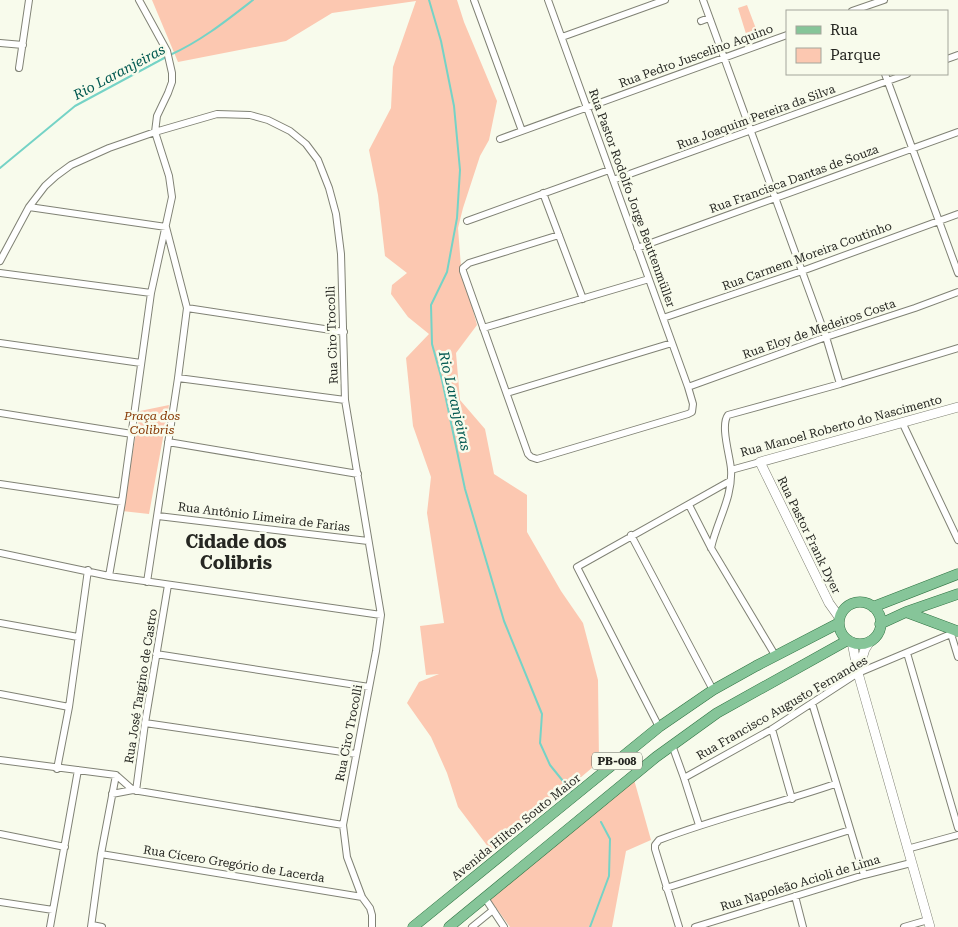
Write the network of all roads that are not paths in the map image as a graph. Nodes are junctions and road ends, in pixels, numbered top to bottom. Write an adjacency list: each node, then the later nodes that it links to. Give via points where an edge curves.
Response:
1 (29, 0): 15 (street)
2 (139, 0): 23 (street, via 170,60 172,82)
3 (474, 0): 22 (street)
4 (548, 0): 13 (street, Rua Pastor Rodolfo Jorge Beuttenmüller)
5 (665, 0): 13 (street)
6 (703, 0): 10 (street)
7 (859, 0): 9 (street)
8 (884, 0): 9 (street)
9 (862, 10)
10 (709, 18): 11 (street); 16 (street)
11 (701, 21)
12 (786, 35): 16 (street, Rua Pedro Juscelino Aquino)
13 (562, 37): 20 (street, Rua Pastor Rodolfo Jorge Beuttenmüller)
14 (0, 43): 15 (street)
15 (23, 45): 17 (street)
16 (724, 58): 20 (street, Rua Pedro Juscelino Aquino); 21 (street)
17 (19, 68)
18 (900, 75): 19 (street, Rua Joaquim Pereira da Silva)
19 (887, 77): 21 (street, Rua Joaquim Pereira da Silva); 26 (street)
20 (587, 108): 22 (street, Rua Pedro Juscelino Aquino); 27 (street, Rua Pastor Rodolfo Jorge Beuttenmüller)
21 (751, 130): 28 (street, Rua Joaquim Pereira da Silva); 30 (street)
22 (522, 131): 25 (street, Rua Pedro Juscelino Aquino)
23 (154, 132): 31 (street, Rua Ciro Trocolli, via 71,165 45,186); 35 (street, via 172,189); 49 (street, Rua Ciro Trocolli, via 217,114 234,113 268,120 306,144 318,160 336,214)
24 (958, 132): 26 (street, Rua Francisca Dantas de Souza)
25 (500, 139)
26 (912, 148): 30 (street, Rua Francisca Dantas de Souza); 34 (street)
27 (609, 170): 28 (street, Rua Pastor Rodolfo Jorge Beuttenmüller); 29 (street)
28 (613, 180): 37 (street, Rua Pastor Rodolfo Jorge Beuttenmüller)
29 (543, 193): 33 (street); 36 (street)
30 (775, 198): 37 (street, Rua Francisca Dantas de Souza); 39 (street)
31 (29, 207): 35 (street); 38 (street, Rua Ciro Trocolli)
32 (958, 214): 34 (street, Rua Carmem Moreira Coutinho)
33 (467, 220)
34 (939, 221): 39 (street, Rua Carmem Moreira Coutinho); 41 (street)
35 (166, 227): 44 (street); 46 (street)
36 (559, 235): 45 (street); 48 (street, via 465,265 463,271)
37 (637, 248): 42 (street, Rua Pastor Rodolfo Jorge Beuttenmüller)
38 (0, 261)
39 (802, 271): 47 (street, Rua Carmem Moreira Coutinho); 50 (street)
40 (0, 273): 44 (street)
41 (958, 273)
42 (649, 279): 45 (street); 47 (street, Rua Pastor Rodolfo Jorge Beuttenmüller)
43 (958, 292): 50 (street, Rua Eloy de Medeiros Costa)
44 (151, 293): 54 (street)
45 (583, 298): 48 (street)
46 (187, 308): 49 (street); 55 (street)
47 (663, 318): 52 (street, Rua Pastor Rodolfo Jorge Beuttenmüller)
48 (483, 328): 58 (street)
49 (344, 332): 59 (street, Rua Ciro Trocolli)
50 (826, 337): 56 (street); 57 (street, Rua Eloy de Medeiros Costa)
51 (0, 343): 54 (street)
52 (672, 343): 57 (street, Rua Pastor Rodolfo Jorge Beuttenmüller); 58 (street)
53 (958, 348): 56 (street)
54 (140, 363): 63 (street)
55 (178, 378): 59 (street); 64 (street)
56 (840, 384): 66 (street, via 728,415 724,423)
57 (688, 387): 58 (street, Rua Pastor Rodolfo Jorge Beuttenmüller, via 693,404 692,412 688,414 537,459 528,454)
58 (507, 393)
59 (345, 400): 67 (street, Rua Ciro Trocolli)
60 (958, 407): 62 (street, Rua Manoel Roberto do Nascimento)
61 (0, 413): 63 (street)
62 (902, 422): 65 (street, Rua Manoel Roberto do Nascimento); 74 (street)
63 (132, 434): 70 (street)
64 (168, 442): 67 (street); 72 (street)
65 (760, 462): 66 (street, Rua Manoel Roberto do Nascimento); 87 (street, Rua Pastor Frank Dyer)
66 (731, 470): 68 (street)
67 (358, 474): 75 (street, Rua Ciro Trocolli)
68 (730, 481): 71 (street); 76 (street)
69 (0, 484): 70 (street)
70 (122, 502): 80 (street)
71 (689, 505): 73 (street); 76 (street)
72 (158, 516): 75 (street, Rua Antônio Limeira de Farias); 81 (street)
73 (631, 536): 100 (street); 105 (street, via 577,567)
74 (958, 540)
75 (368, 541): 86 (street, Rua Ciro Trocolli)
76 (711, 548): 96 (street)
77 (0, 553): 78 (street)
78 (88, 570): 80 (street); 91 (street)
79 (958, 574): 84 (main road)
80 (109, 576): 81 (street)
81 (147, 582): 82 (street)
82 (168, 585): 86 (street); 95 (street, Rua José Targino de Castro)
83 (958, 594): 85 (main road)
84 (873, 607): 87 (main road, via 856,602 846,607); 89 (main road, via 879,614)
85 (906, 612): 89 (main road); 90 (main road)
86 (381, 615): 99 (street, Rua Ciro Trocolli)
87 (839, 620): 93 (main road, via 841,633); 96 (main road, Avenida Hilton Souto Maior / PB-008)
88 (0, 623): 91 (street)
89 (880, 624): 92 (main road, via 877,634)
90 (955, 632): 94 (street, Rua Francisco Augusto Fernandes); 97 (street)
91 (78, 637): 103 (street)
92 (870, 640): 93 (main road); 98 (street)
93 (850, 641): 98 (street); 107 (main road, PB-008, via 717,712)
94 (907, 652): 98 (street, Rua Francisco Augusto Fernandes); 120 (street)
95 (156, 654): 99 (street); 104 (street, Rua José Targino de Castro)
96 (775, 655): 100 (main road, Avenida Hilton Souto Maior / PB-008)
97 (958, 657)
98 (858, 674): 102 (street, Rua Francisco Augusto Fernandes); 125 (street)
99 (369, 687): 108 (street, Rua Ciro Trocolli)
100 (713, 690): 105 (main road, Avenida Hilton Souto Maior / PB-008)
101 (0, 694): 103 (street)
102 (812, 703): 106 (street, Rua Francisco Augusto Fernandes); 114 (street)
103 (69, 707): 110 (street)
104 (145, 723): 108 (street); 115 (street, Rua José Targino de Castro)
105 (659, 727): 141 (main road, Avenida Hilton Souto Maior / PB-008)
106 (772, 729): 113 (street, Rua Francisco Augusto Fernandes); 117 (street)
107 (672, 745): 113 (street); 132 (main road, PB-008)
108 (356, 754): 118 (street, Rua Ciro Trocolli)
109 (0, 760): 110 (street)
110 (57, 769): 111 (street)
111 (78, 770): 112 (street); 124 (street)
112 (116, 776): 115 (street); 116 (street, Rua José Targino de Castro)
113 (684, 778): 119 (street)
114 (835, 784): 117 (street); 121 (street)
115 (134, 791): 116 (street); 118 (street)
116 (112, 794): 126 (street, Rua José Targino de Castro)
117 (792, 799): 119 (street)
118 (343, 825): 130 (street, Rua Ciro Trocolli, via 347,857)
119 (699, 825): 129 (street, via 659,840 655,845)
120 (958, 828)
121 (850, 830): 128 (street); 129 (street)
122 (0, 834): 124 (street)
123 (958, 834): 125 (street)
124 (65, 847): 134 (street)
125 (907, 849): 127 (street)
126 (101, 854): 130 (street, Rua Cícero Gregório de Lacerda); 137 (street, Rua José Targino de Castro)
127 (912, 863): 128 (street, Rua Napoleão Acioli de Lima); 136 (street)
128 (864, 875): 131 (street, Rua Napoleão Acioli de Lima)
129 (666, 888): 145 (street)
130 (362, 896): 140 (street, Rua Ciro Trocolli, via 370,908)
131 (794, 896): 146 (street, Rua Napoleão Acioli de Lima); 147 (street)
132 (485, 898): 135 (street); 142 (main road, PB-008)
133 (0, 902): 134 (street)
134 (53, 910): 138 (street)
135 (493, 910): 143 (street); 144 (street)
136 (929, 924): 148 (street)
137 (91, 926): 139 (street)
138 (50, 927)
139 (102, 927)
140 (372, 927)
141 (413, 927)
142 (449, 927)
143 (472, 927)
144 (504, 927)
145 (679, 927)
146 (695, 927)
147 (803, 927)
148 (904, 927)

